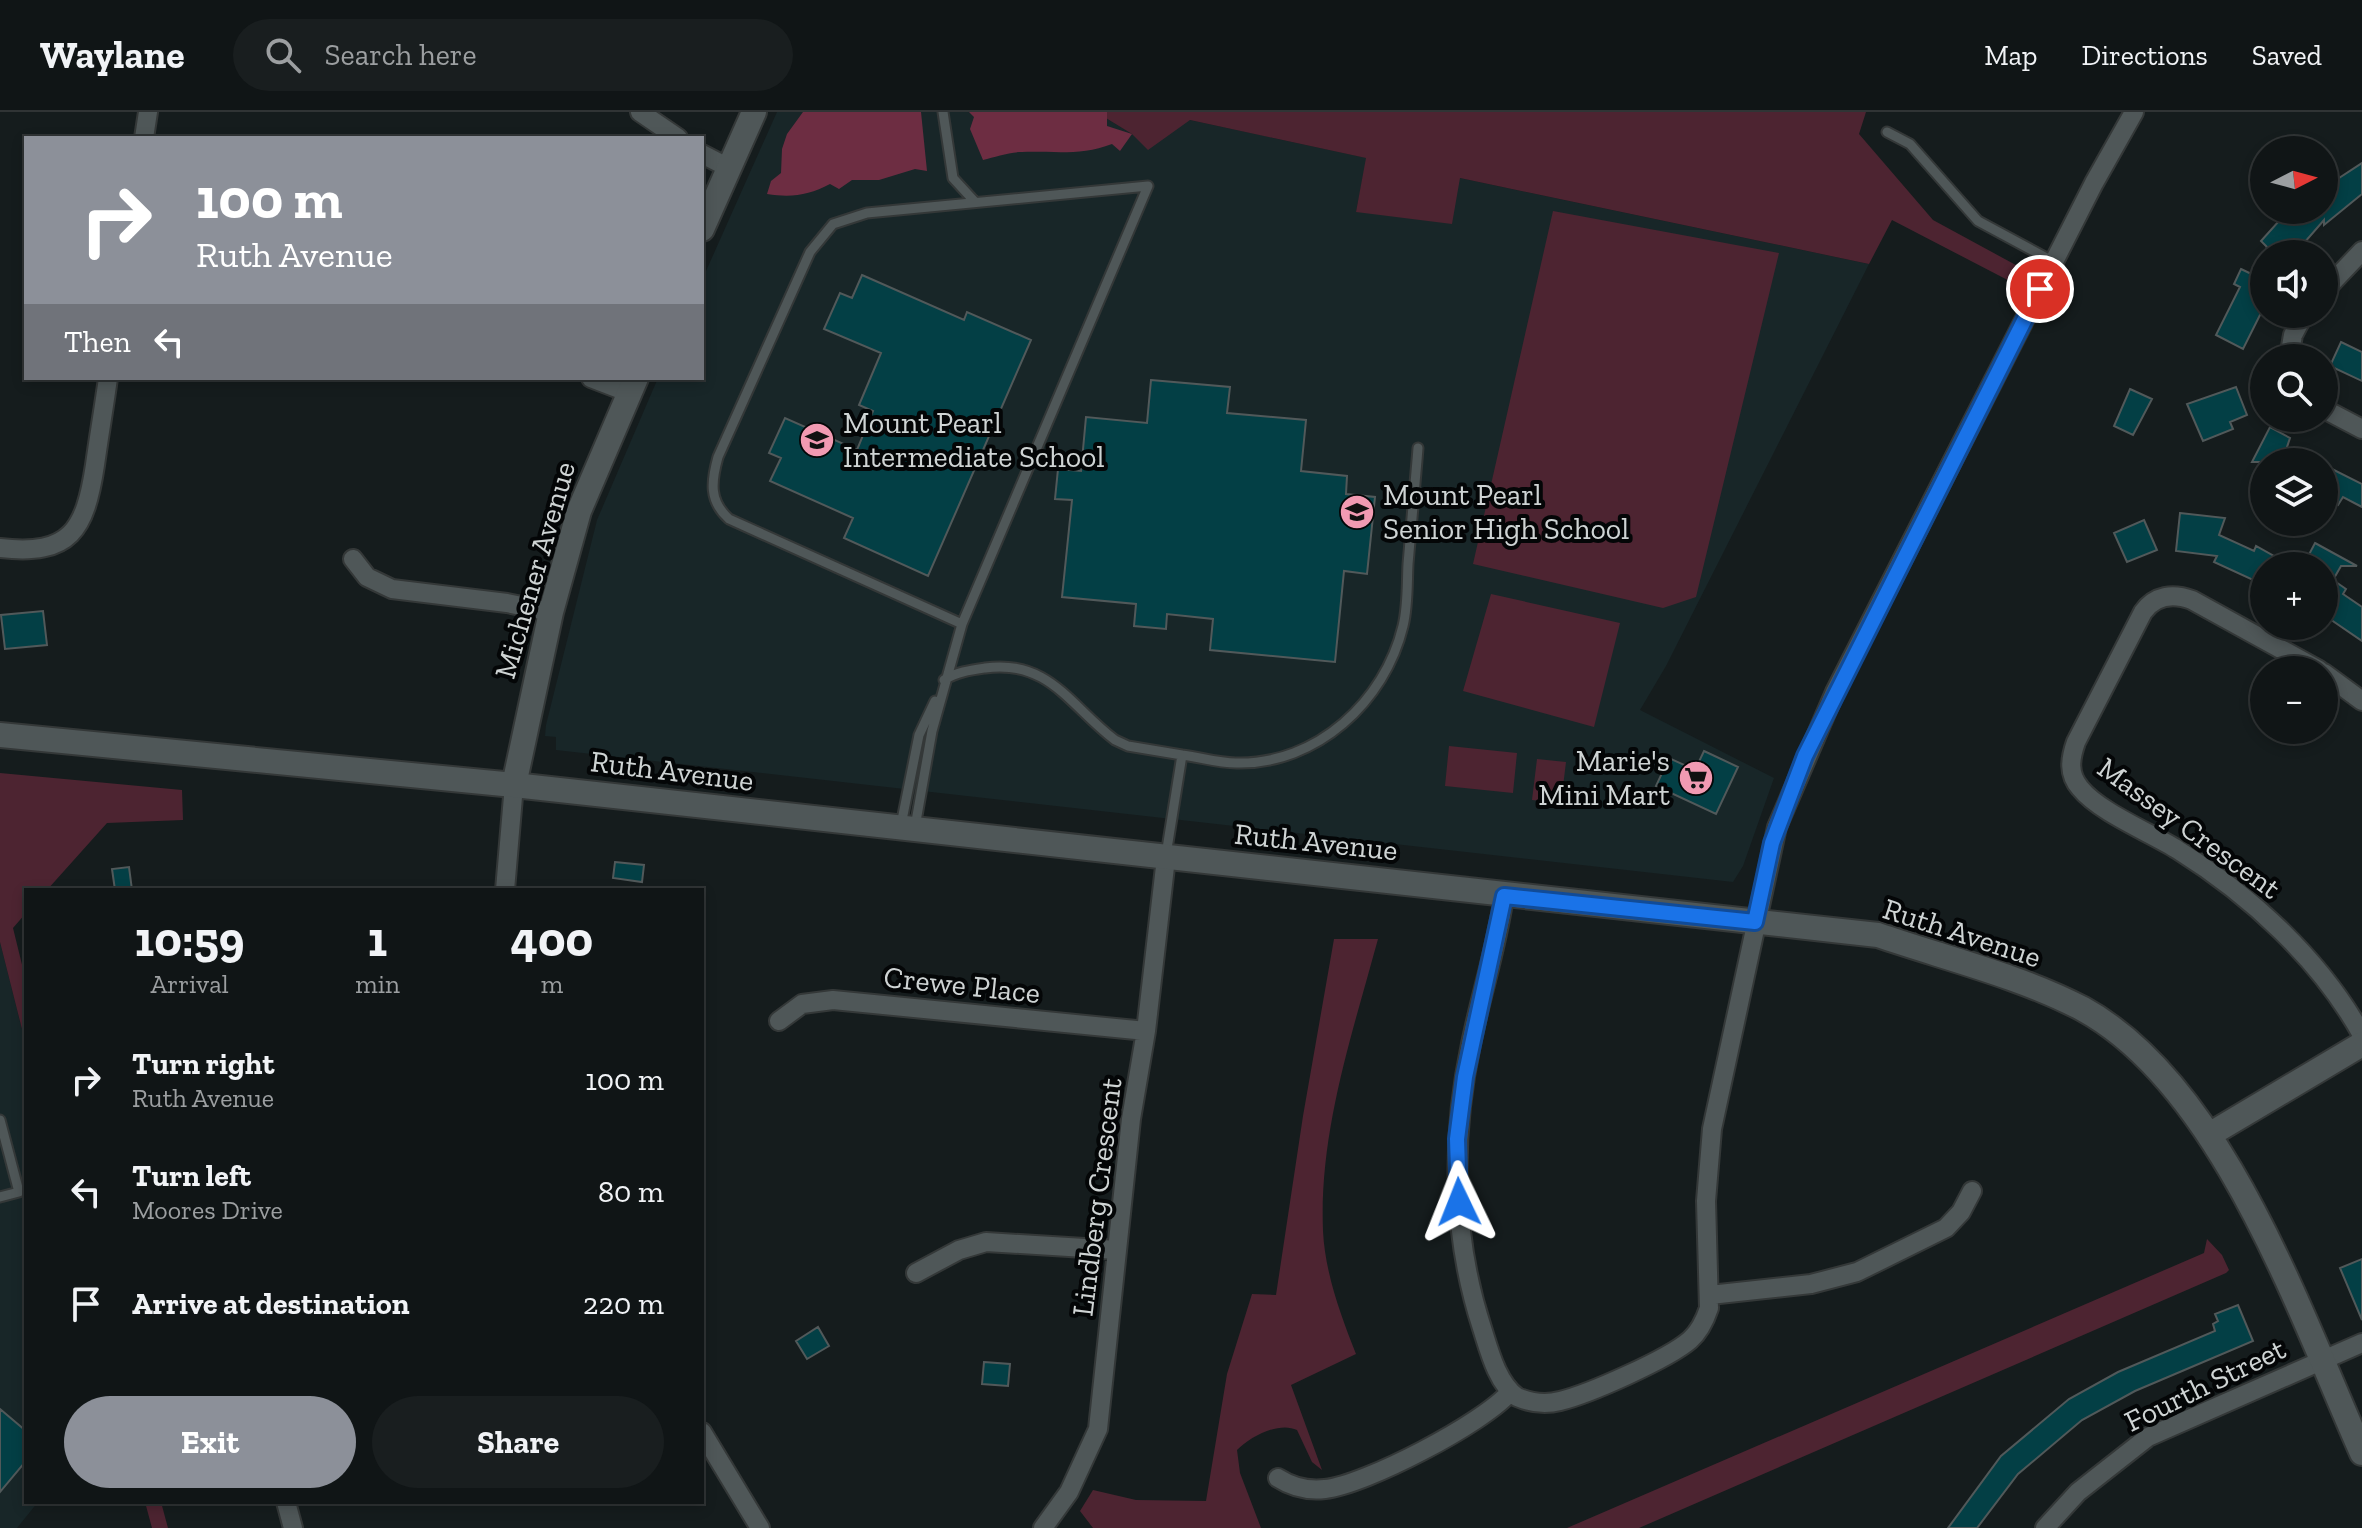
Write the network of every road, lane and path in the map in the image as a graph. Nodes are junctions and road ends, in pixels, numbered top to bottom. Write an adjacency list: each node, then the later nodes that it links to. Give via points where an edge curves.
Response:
1 (148, 112): 7 (street)
2 (640, 112): 8 (street)
3 (754, 112): 10 (main road)
4 (943, 112): 11 (lane, via 953,178)
5 (2134, 112): 14 (street)
6 (1887, 132): 14 (lane, via 1910,144 1978,221)
7 (144, 136)
8 (675, 136)
9 (704, 155): 10 (street)
10 (729, 168): 12 (main road)
11 (975, 202): 25 (lane, via 1148,186); 25 (lane, via 854,216 824,231 718,457 713,480 715,503 737,524)
12 (704, 224)
13 (2362, 251): 15 (street)
14 (2054, 262): 37 (street, via 1805,756 1772,843)
15 (2338, 276)
16 (108, 380): 22 (street, via 90,498 75,531 53,546 28,551)
17 (603, 380): 18 (street)
18 (633, 385): 24 (main road, Michener Avenue, via 582,501)
19 (2338, 416): 20 (street)
20 (2362, 429)
21 (1418, 448): 31 (lane, via 1404,622 1391,664 1369,699 1324,738 1280,758 1237,763)
22 (0, 548)
23 (353, 559): 24 (street, via 367,577 392,589)
24 (551, 612): 32 (main road, Michener Avenue)
25 (962, 624): 27 (lane)
26 (2294, 656): 40 (street, Massey Crescent, via 2192,600 2158,599 2143,612 2070,763 2082,791 2205,868 2276,928 2324,979)
27 (945, 678): 31 (lane, via 997,666 1036,672 1115,740); 33 (lane, via 919,735)
28 (2338, 683): 29 (street)
29 (2362, 701)
30 (0, 735): 32 (main road, Ruth Avenue)
31 (1182, 755): 34 (lane)
32 (514, 785): 33 (main road, Ruth Avenue); 35 (street)
33 (908, 830): 34 (main road, Ruth Avenue)
34 (1166, 858): 36 (main road, Ruth Avenue); 39 (street, Lindberg Crescent)
35 (505, 888)
36 (1504, 896): 37 (main road, Ruth Avenue); 51 (street, via 1465,1077 1457,1168 1473,1297)
37 (1755, 922): 43 (main road, Ruth Avenue, via 1878,935 2084,1010 2150,1064); 48 (street, via 1710,1141)
38 (779, 1021): 39 (street, Crewe Place, via 802,1004 833,1000)
39 (1146, 1031): 46 (street, Lindberg Crescent)
40 (2362, 1035)
41 (2362, 1044): 43 (main road)
42 (0, 1120): 45 (lane, via 19,1192)
43 (2209, 1135): 50 (main road, Ruth Avenue, via 2261,1225)
44 (1972, 1191): 48 (street, via 1946,1228 1857,1272 1811,1284)
45 (0, 1197)
46 (1117, 1250): 47 (street, via 986,1242); 58 (street, Lindberg Crescent, via 1098,1429 1069,1492)
47 (916, 1273)
48 (1710, 1295): 51 (street, via 1699,1330 1654,1361 1559,1401 1537,1403)
49 (2362, 1343): 50 (street, Fourth Street)
50 (2321, 1361): 53 (main road, Ruth Avenue); 59 (street, Fourth Street, via 2148,1437 2078,1492)
51 (1510, 1392): 54 (street, via 1495,1408 1451,1434 1335,1487 1299,1488)
52 (704, 1435): 57 (street)
53 (2362, 1453)
54 (1278, 1478)
55 (287, 1504): 56 (street)
56 (293, 1528)
57 (760, 1528)
58 (1043, 1528)
59 (2045, 1528)

